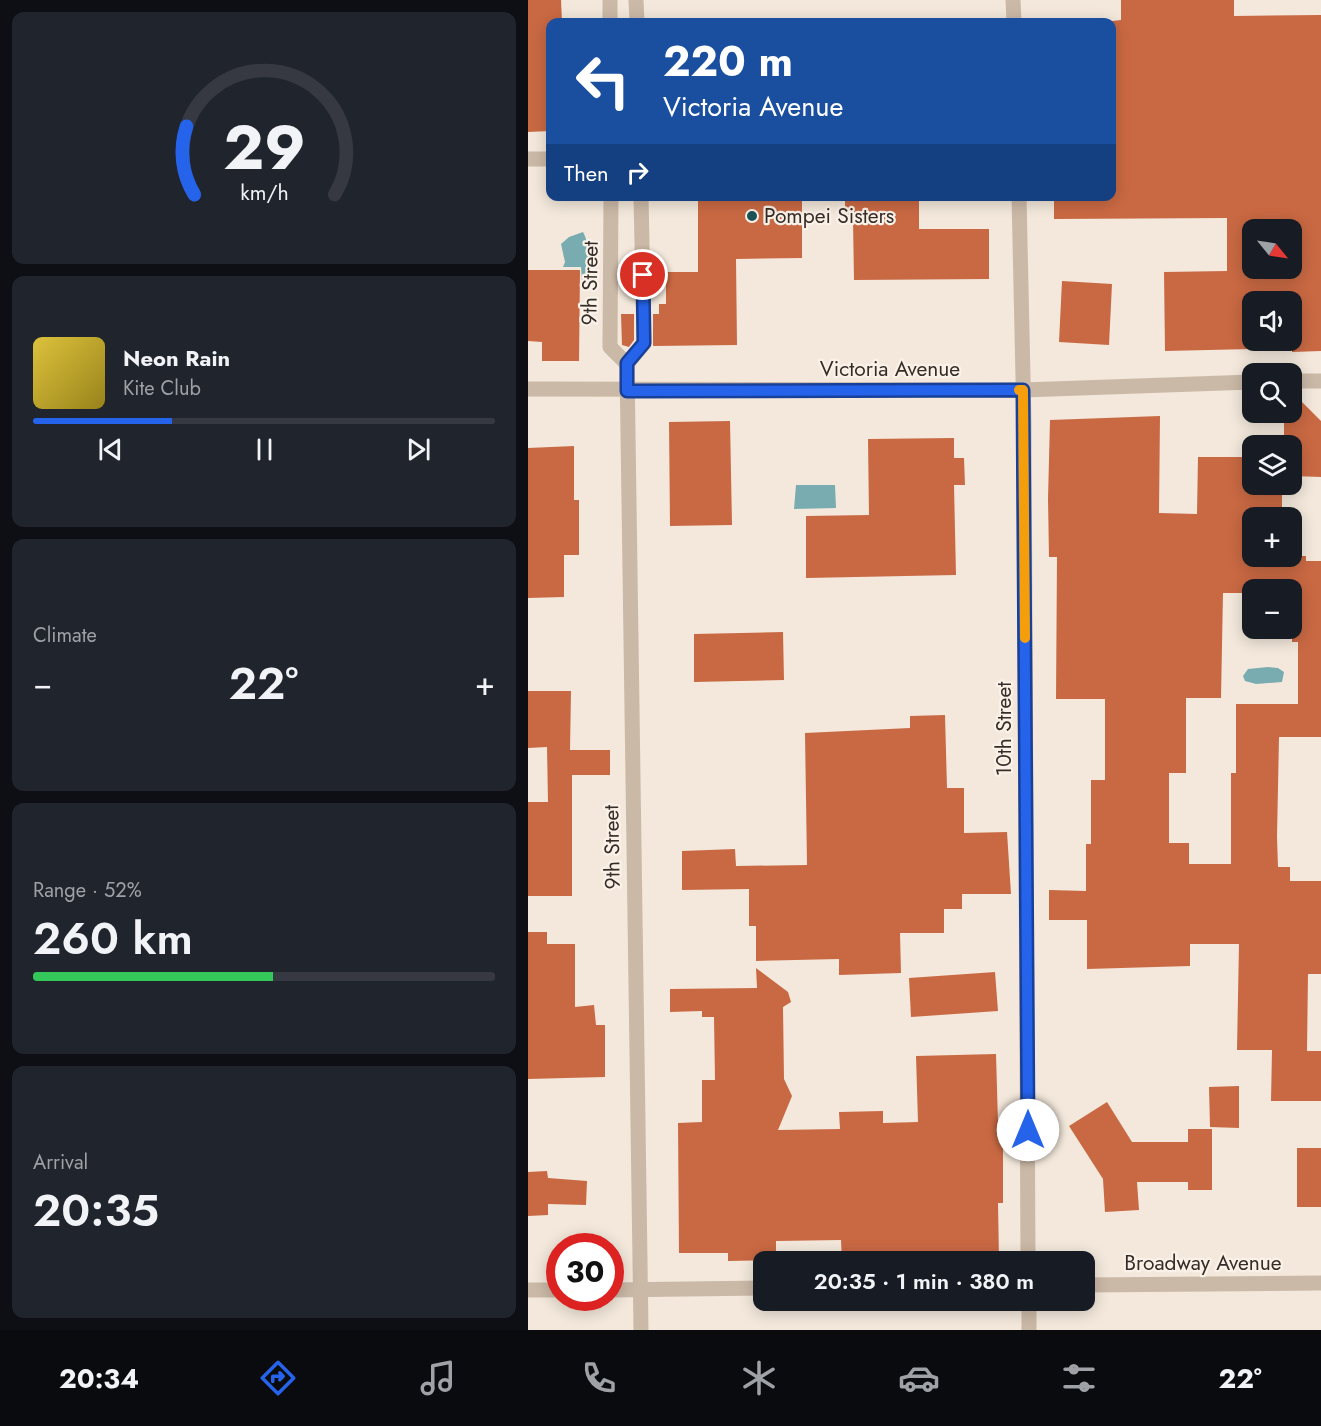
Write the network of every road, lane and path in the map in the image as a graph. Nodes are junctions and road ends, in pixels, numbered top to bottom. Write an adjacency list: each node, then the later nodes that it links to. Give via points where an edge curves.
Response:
1 (610, 0): 4 (street)
2 (636, 0): 5 (street)
3 (1013, 0): 6 (street)
4 (610, 18)
5 (637, 18)
6 (1014, 18)
7 (528, 159): 8 (street)
8 (546, 159)
9 (611, 201): 12 (street, 9th Street, via 610,347)
10 (641, 201): 12 (street, via 644,343)
11 (1018, 201): 17 (street, 10th Street)
12 (627, 363): 18 (street, 9th Street)
13 (1302, 381): 14 (street)
14 (1321, 381)
15 (1242, 382): 17 (street, Victoria Avenue)
16 (528, 389): 18 (street, Victoria Avenue)
17 (1023, 390): 18 (street, Victoria Avenue); 19 (street, 10th Street)
18 (627, 391): 23 (street, 9th Street)
19 (1028, 1251)
20 (1321, 1283): 21 (street, Broadway Avenue)
21 (1095, 1285)
22 (753, 1288): 23 (street)
23 (639, 1289): 26 (street); 28 (street, 9th Street)
24 (528, 1290): 25 (street)
25 (546, 1290)
26 (624, 1290)
27 (1029, 1311): 29 (street)
28 (641, 1330)
29 (1029, 1330)

